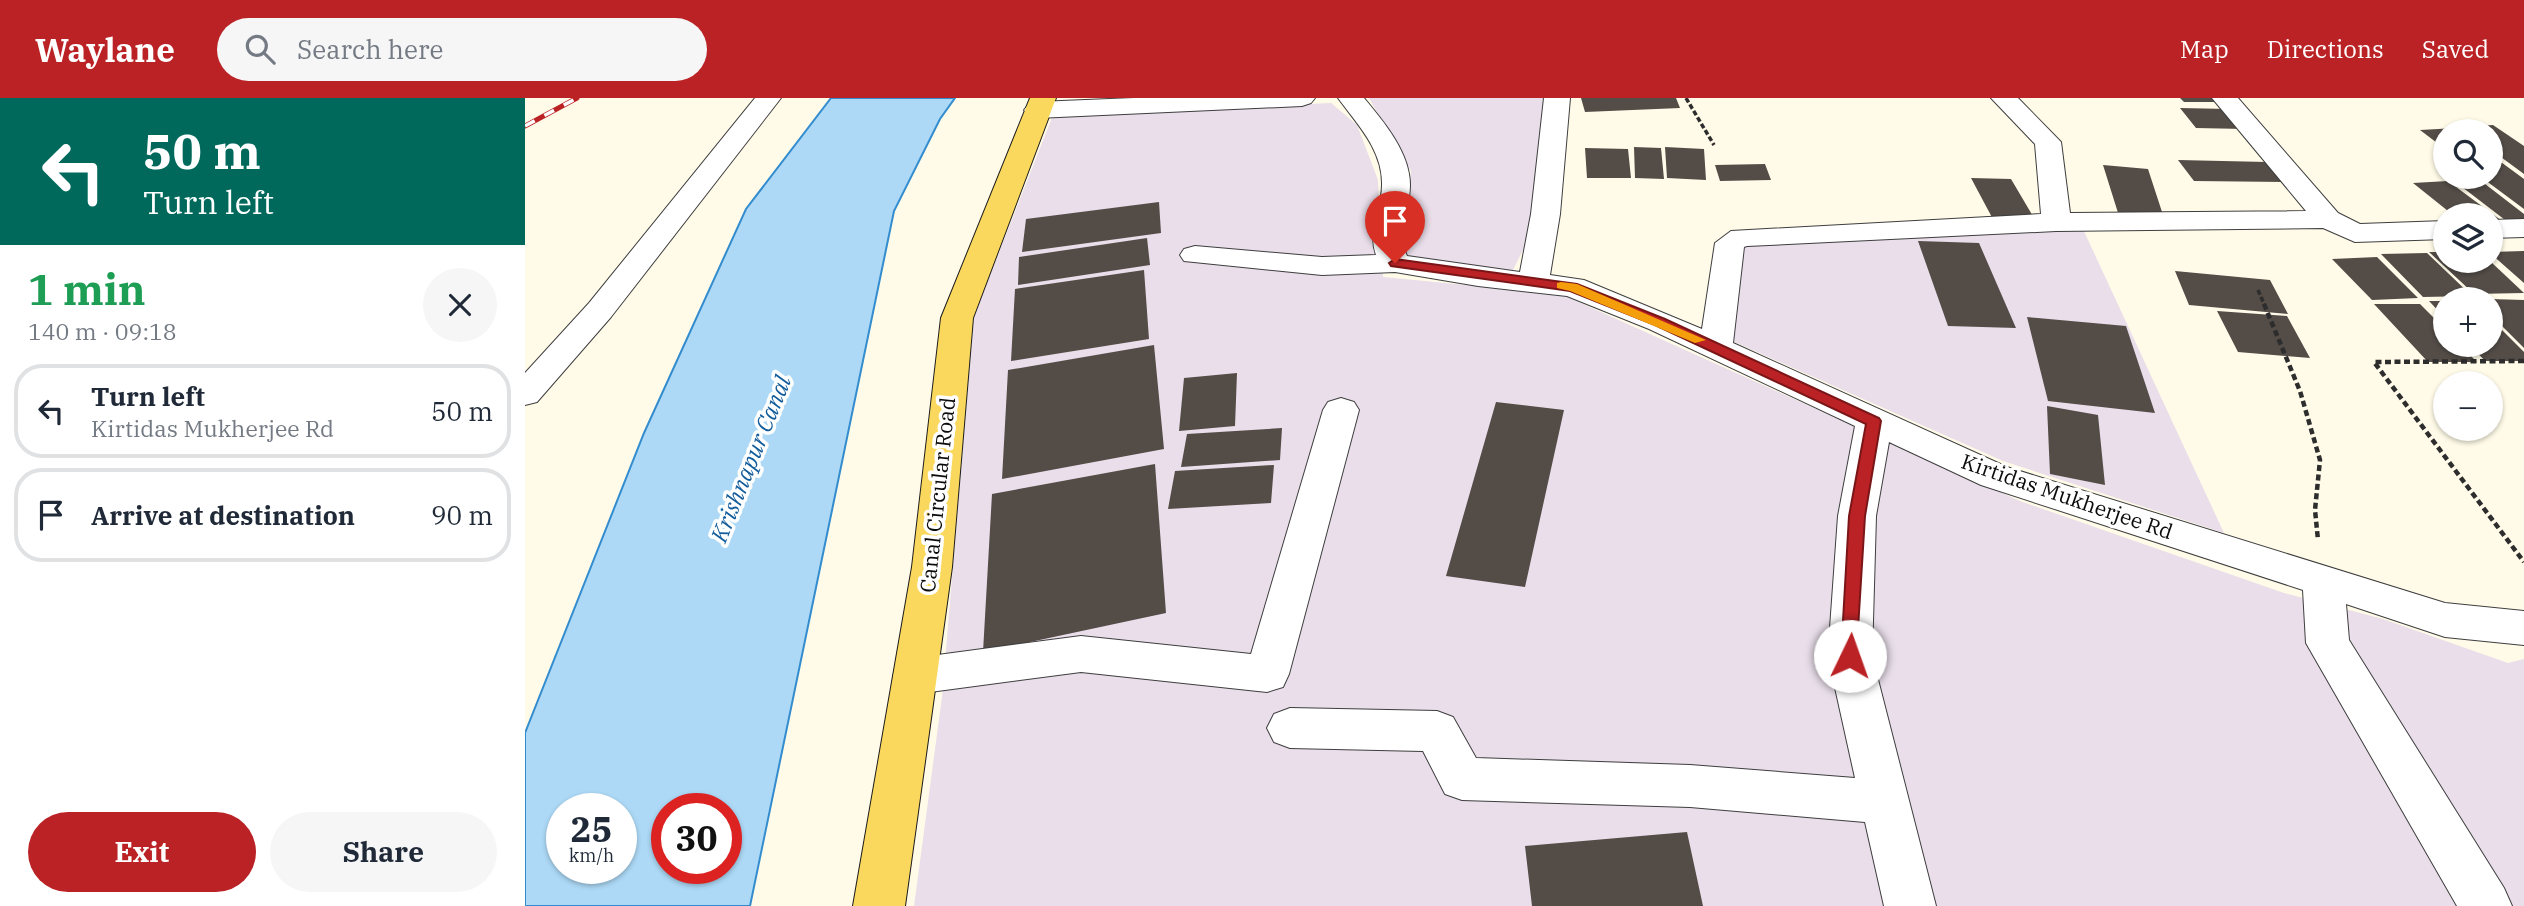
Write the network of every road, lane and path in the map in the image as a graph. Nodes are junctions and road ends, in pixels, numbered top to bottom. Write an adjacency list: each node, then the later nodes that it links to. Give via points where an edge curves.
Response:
1 (768, 98): 21 (street, via 600,310)
2 (1302, 98): 8 (street)
3 (1350, 98): 16 (street, via 1373,123 1396,174 1387,236)
4 (1557, 98): 17 (street, via 1542,252)
5 (1686, 98): 9 (path)
6 (2004, 98): 11 (street, via 2048,142)
7 (2225, 98): 10 (street)
8 (1040, 104): 27 (main road, Canal Circular Road, via 957,318 932,567)
9 (1714, 145)
10 (2328, 219): 11 (street); 14 (street, via 2355,233)
11 (2056, 222): 19 (street, via 1734,239)
12 (2524, 228): 13 (street)
13 (2503, 229)
14 (2433, 230)
15 (1195, 255): 16 (street, Kirtidas Mukherjee Rd, via 1322,266)
16 (1395, 263): 17 (street, Kirtidas Mukherjee Rd)
17 (1533, 283): 19 (street, Kirtidas Mukherjee Rd, via 1573,287)
18 (2258, 290): 25 (path, via 2300,391 2320,460 2315,510)
19 (1716, 348): 23 (street, Kirtidas Mukherjee Rd)
20 (2524, 361): 24 (path, via 2374,362)
21 (525, 394)
22 (1341, 410): 27 (street, via 1267,674 1081,654)
23 (1874, 421): 25 (street, Kirtidas Mukherjee Rd, via 1994,476); 29 (street, via 1857,516 1850,656)
24 (2524, 562)
25 (2323, 582): 26 (street, Kirtidas Mukherjee Rd, via 2445,620); 32 (street, via 2328,643)
26 (2524, 628)
27 (915, 676): 30 (main road, Canal Circular Road)
28 (1290, 728): 29 (street, via 1437,731 1462,779 1690,786)
29 (1885, 802): 31 (street)
30 (879, 906)
31 (1910, 906)
32 (2486, 906)

